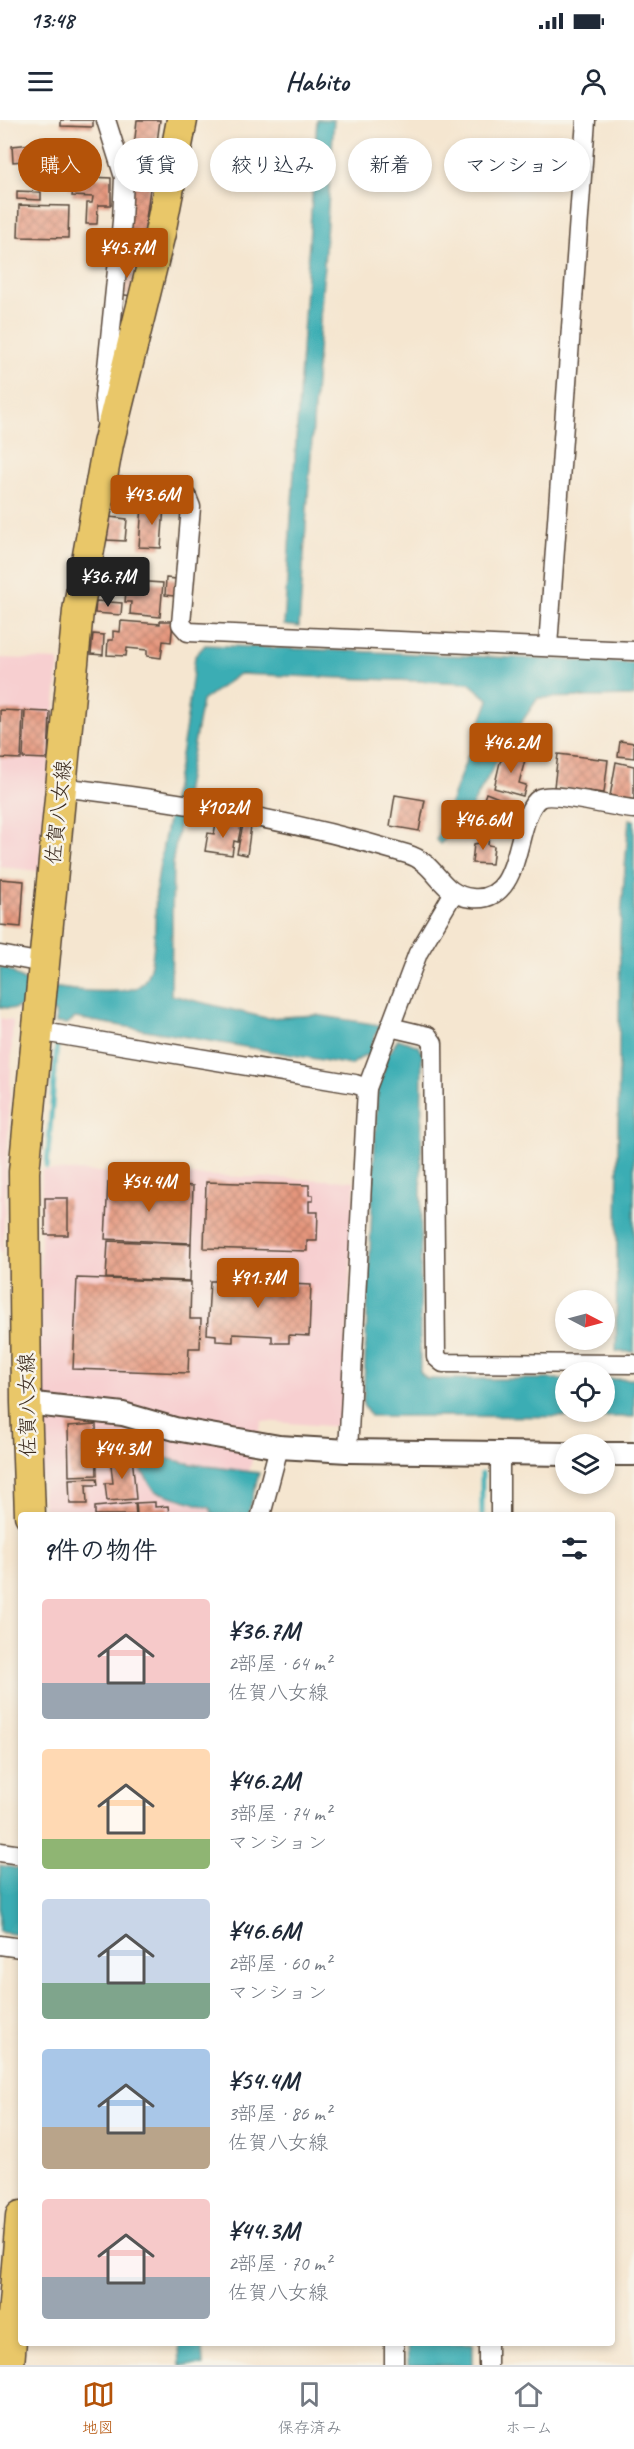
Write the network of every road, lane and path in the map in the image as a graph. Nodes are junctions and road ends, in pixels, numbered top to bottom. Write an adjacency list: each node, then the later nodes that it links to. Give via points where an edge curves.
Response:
1 (106, 120): 4 (street, via 123,177 104,397)
2 (182, 120): 4 (main road, 佐賀八女線, via 160,233)
3 (586, 120): 6 (street)
4 (108, 444): 5 (main road, 佐賀八女線)
5 (99, 485): 6 (street, via 178,492 187,497 191,507 181,624 188,632); 8 (main road, 佐賀八女線, via 78,611)
6 (548, 646): 7 (street)
7 (634, 651)
8 (60, 787): 10 (street, via 186,803 350,837 417,857 428,864); 12 (main road, 佐賀八女線)
9 (634, 809): 10 (street, via 555,796 541,798 531,808 511,871 500,890 473,899)
10 (453, 894): 14 (street, via 418,953)
11 (0, 955): 12 (street)
12 (42, 971): 13 (main road, 佐賀八女線)
13 (38, 1022): 15 (street); 17 (main road, 佐賀八女線, via 24,1172)
14 (390, 1027): 15 (street); 16 (street, via 428,1036 433,1042 436,1357 443,1363)
15 (367, 1088): 19 (street)
16 (634, 1364)
17 (26, 1403): 18 (street, via 123,1414 175,1429); 24 (main road, 佐賀八女線)
18 (279, 1447): 19 (street); 25 (street)
19 (348, 1451): 20 (street)
20 (500, 1453): 21 (street); 26 (street)
21 (555, 1454)
22 (615, 1454): 23 (street)
23 (634, 1454)
24 (30, 1512)
25 (262, 1512)
26 (500, 1512)
27 (0, 1852): 28 (street)
28 (18, 1855)
29 (0, 1945): 30 (street)
30 (18, 1948)
31 (18, 2253): 34 (main road)
32 (394, 2346): 35 (street)
33 (488, 2346): 36 (street)
34 (9, 2365)
35 (394, 2365)
36 (488, 2365)

